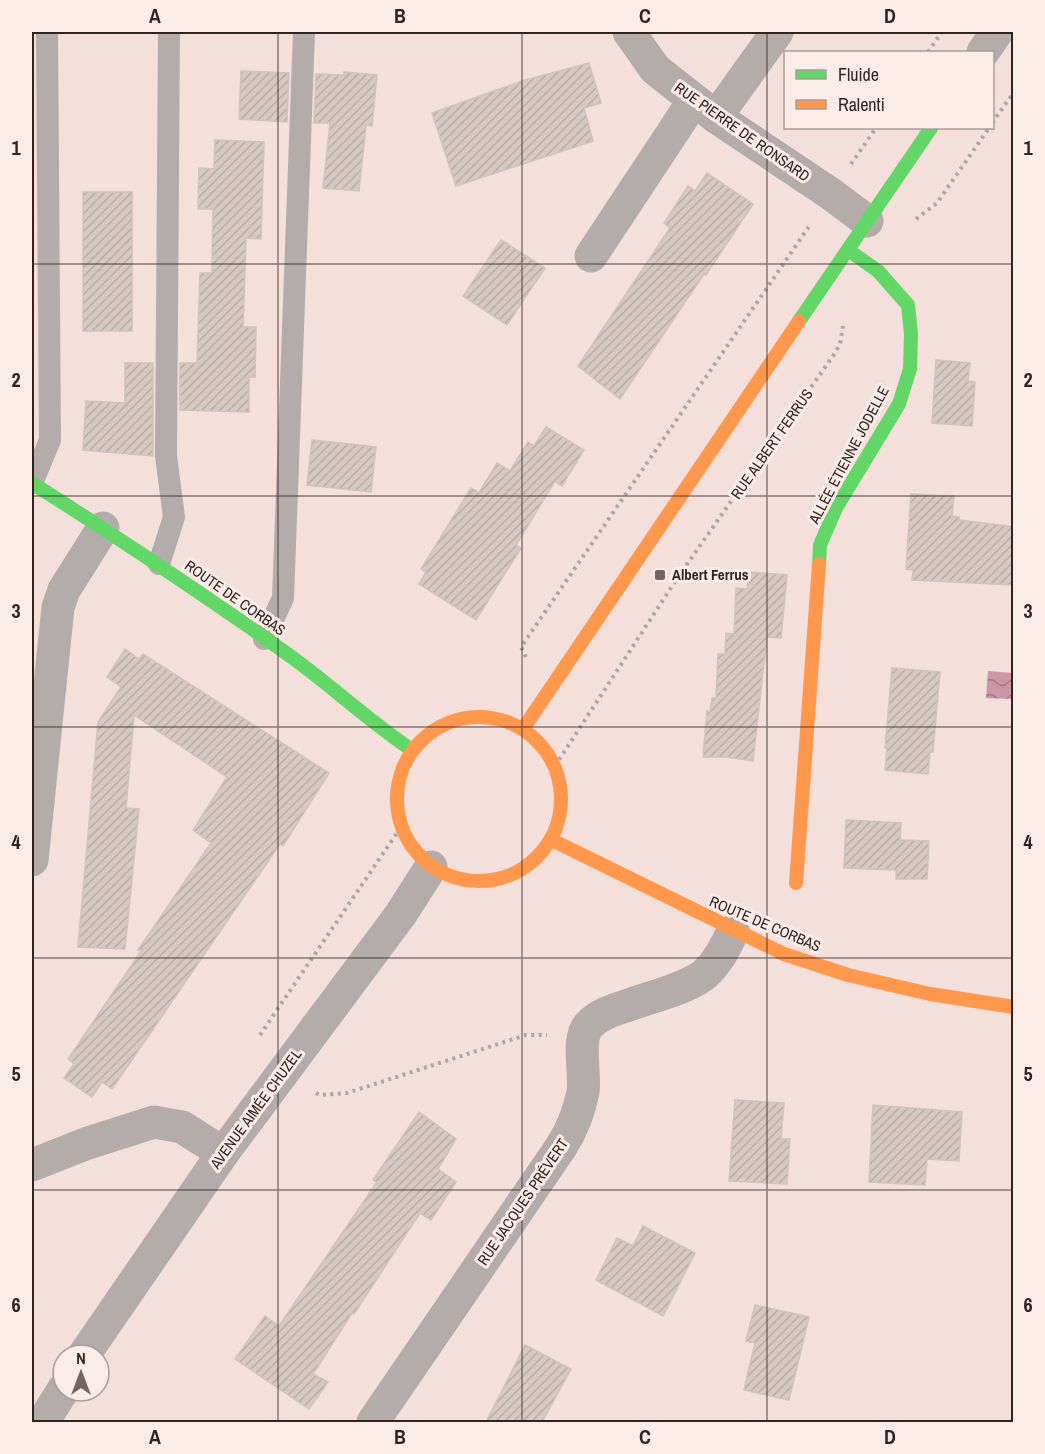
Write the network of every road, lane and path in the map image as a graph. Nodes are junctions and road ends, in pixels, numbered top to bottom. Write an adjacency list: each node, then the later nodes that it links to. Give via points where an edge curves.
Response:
1 (47, 32): 20 (lane, via 50,440)
2 (169, 32): 22 (lane, via 166,456 174,517)
3 (304, 32): 23 (lane, via 282,598)
4 (629, 32): 11 (street, RUE PIERRE DE RONSARD, via 655,69)
5 (777, 32): 11 (street)
6 (942, 32): 8 (path)
7 (997, 32): 9 (street)
8 (929, 51)
9 (984, 51)
10 (1014, 92): 12 (path)
11 (705, 109): 15 (street, RUE PIERRE DE RONSARD); 18 (street)
12 (994, 122)
13 (930, 129): 15 (street)
14 (988, 129): 16 (path, via 937,203)
15 (867, 221): 17 (street)
16 (911, 223)
17 (848, 250): 24 (street); 30 (street, ALLÉE ÉTIENNE JODELLE, via 878,271 908,305 910,369 899,404 836,508 820,545)
18 (591, 256)
19 (844, 320): 26 (path, RUE ALBERT FERRUS, via 835,353 678,577)
20 (32, 483): 21 (street, ROUTE DE CORBAS)
21 (103, 528): 22 (street, ROUTE DE CORBAS); 28 (street, via 64,590 58,607)
22 (159, 564): 23 (street, ROUTE DE CORBAS)
23 (264, 639): 25 (street, ROUTE DE CORBAS)
24 (523, 729): 25 (street, via 501,719 478,716 449,722); 26 (street, via 538,741)
25 (412, 750): 29 (street, via 397,786 396,802 410,845)
26 (555, 766): 27 (street, via 562,798)
27 (552, 840): 29 (street, via 530,865 496,881 471,882); 31 (street, ROUTE DE CORBAS)
28 (32, 860)
29 (431, 867): 34 (street, AVENUE AIMÉE CHUZEL, via 401,914)
30 (796, 883)
31 (733, 931): 32 (street, ROUTE DE CORBAS, via 784,954 849,975 930,994); 33 (street, via 705,974 600,1016)
32 (1014, 1006)
33 (584, 1035): 34 (path, via 526,1035 333,1095 320,1095); 40 (street, RUE JACQUES PRÉVERT, via 584,1089 572,1129)
34 (281, 1074): 35 (street, AVENUE AIMÉE CHUZEL)
35 (223, 1153): 36 (street, via 182,1127 154,1122); 37 (street, AVENUE AIMÉE CHUZEL)
36 (32, 1165)
37 (92, 1343)
38 (55, 1403): 39 (street)
39 (43, 1422)
40 (373, 1422)

